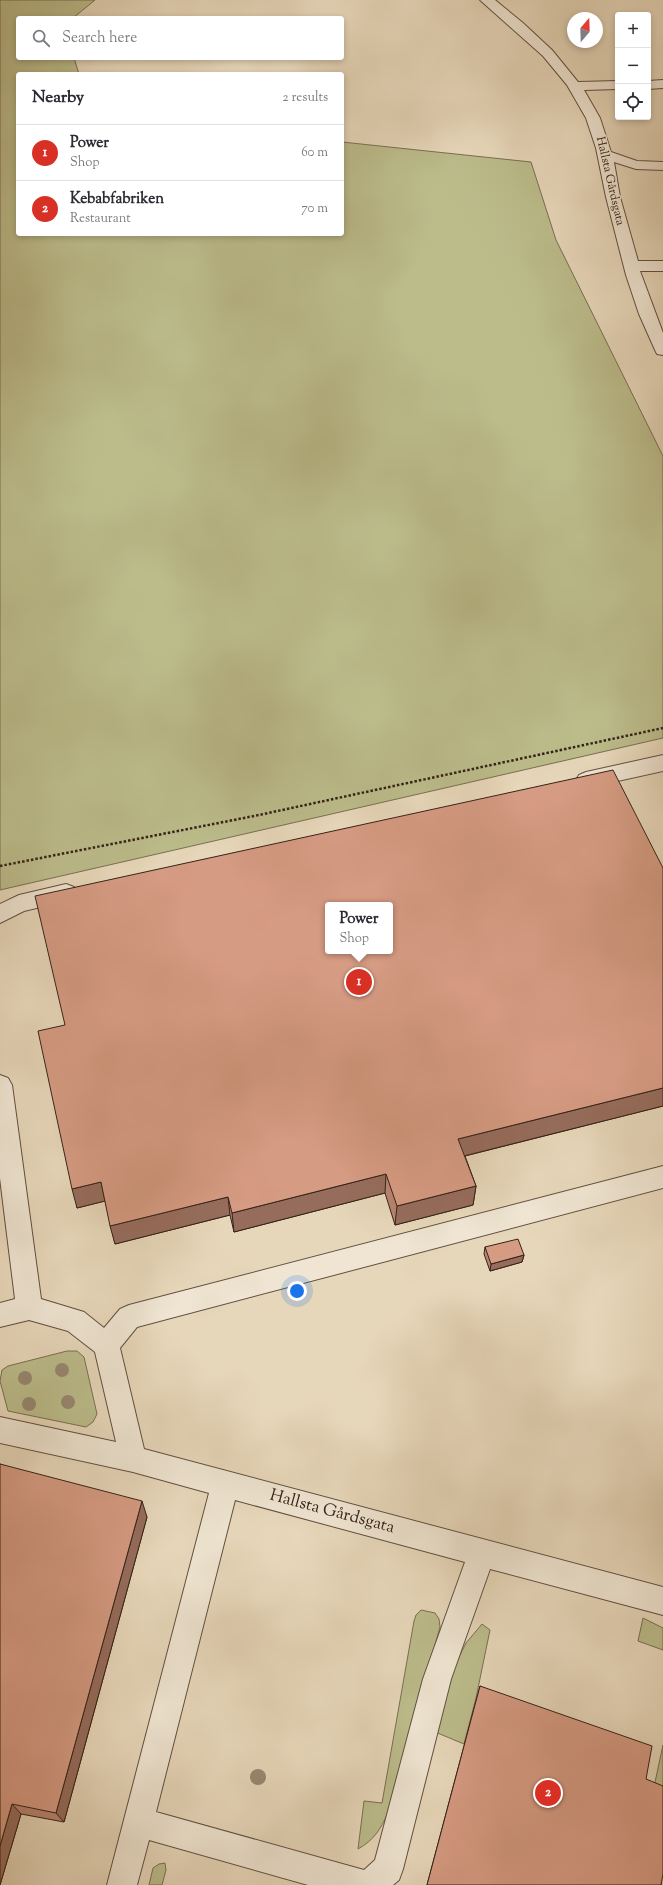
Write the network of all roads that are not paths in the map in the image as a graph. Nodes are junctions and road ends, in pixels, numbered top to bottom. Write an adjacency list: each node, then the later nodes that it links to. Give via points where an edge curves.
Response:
1 (488, 0): 5 (street, Hallsta Gårdsgata, via 547,51)
2 (663, 84): 4 (street)
3 (615, 85): 5 (street)
4 (651, 85)
5 (575, 86): 6 (street, Hallsta Gårdsgata, via 594,119)
6 (606, 155): 7 (street, via 636,165); 8 (street, Hallsta Gårdsgata, via 613,196)
7 (663, 166)
8 (632, 266): 9 (street); 10 (street, Hallsta Gårdsgata, via 650,324)
9 (663, 266)
10 (663, 350)
11 (663, 763): 12 (street)
12 (565, 785)
13 (82, 890): 14 (street, via 19,904)
14 (0, 914)
15 (0, 1085): 17 (street)
16 (663, 1177): 19 (street, via 129,1317)
17 (29, 1308): 18 (street); 19 (street, via 75,1321)
18 (0, 1315)
19 (106, 1344): 21 (street)
20 (0, 1430): 21 (street, Hallsta Gårdsgata)
21 (133, 1459): 22 (street, Hallsta Gårdsgata)
22 (225, 1484): 23 (street, Hallsta Gårdsgata); 25 (street)
23 (482, 1552): 24 (street, Hallsta Gårdsgata); 28 (street, via 437,1679 388,1869)
24 (663, 1601)
25 (138, 1822): 26 (street); 27 (street)
26 (122, 1885)
27 (363, 1885)
28 (371, 1885)

